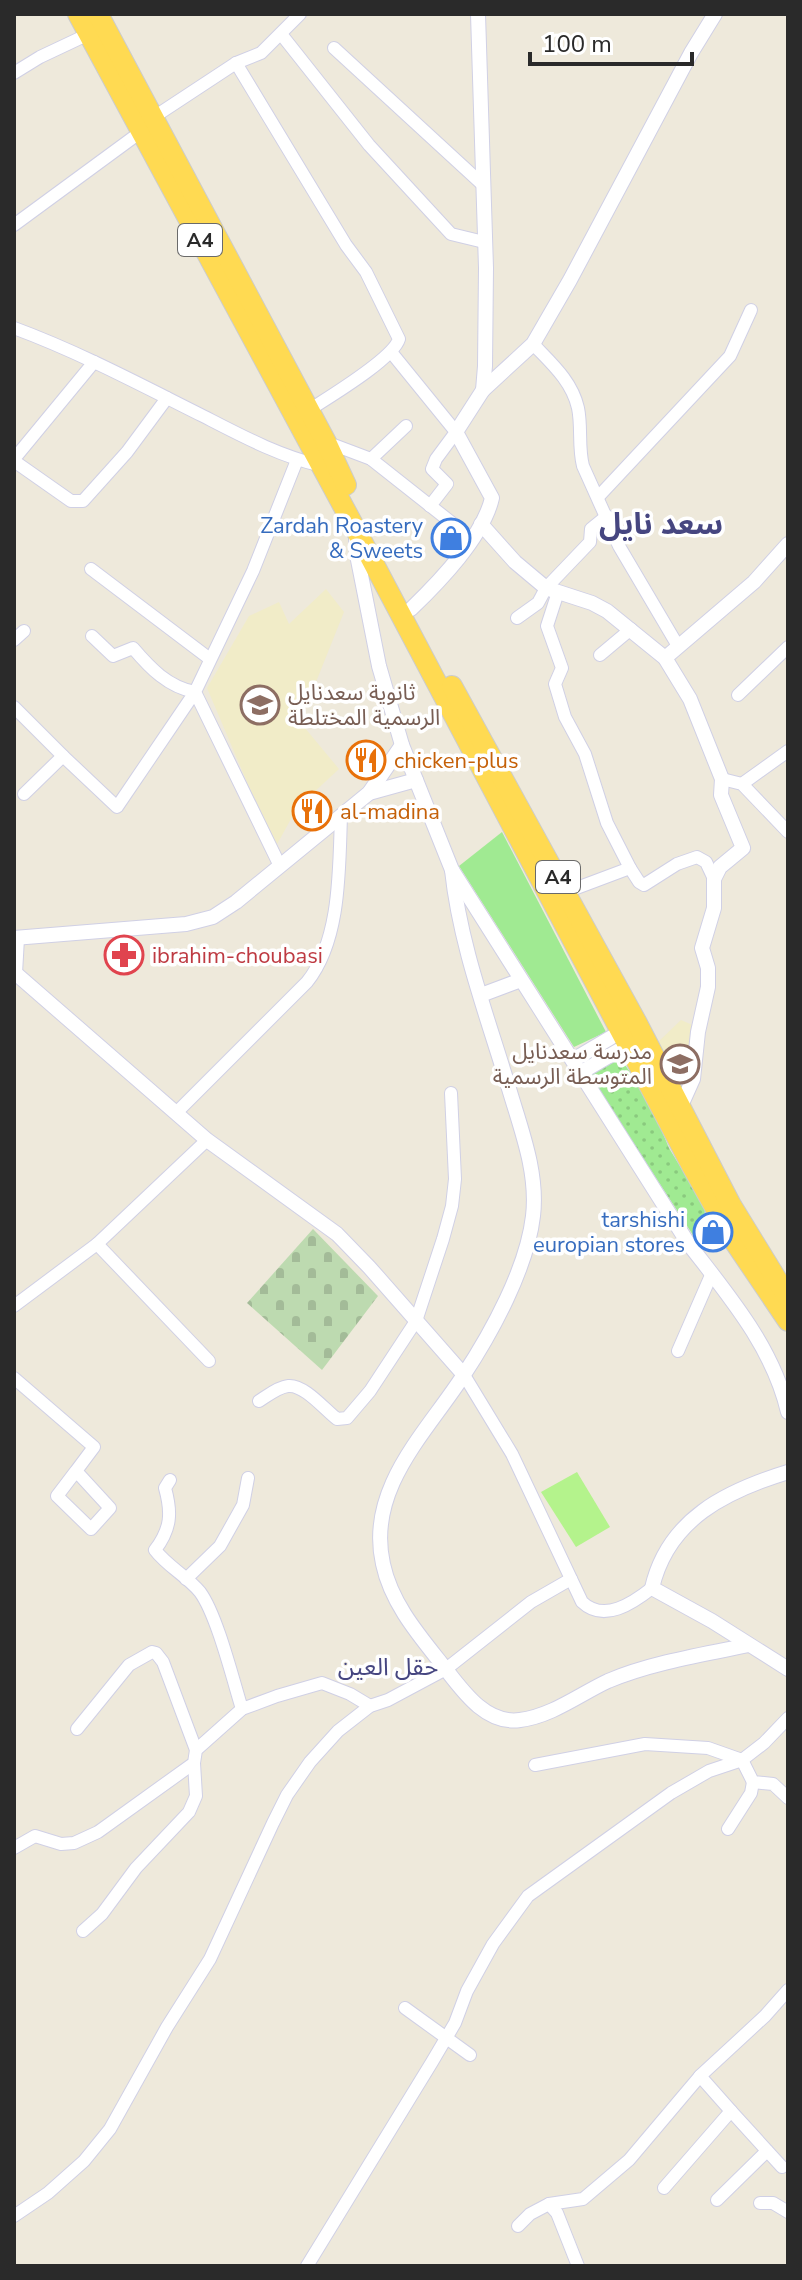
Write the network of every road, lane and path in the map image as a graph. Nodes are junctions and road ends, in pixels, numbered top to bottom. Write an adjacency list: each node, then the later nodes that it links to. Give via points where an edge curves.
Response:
1 (78, 14): 5 (highway, A4)
2 (300, 14): 6 (street)
3 (478, 14): 11 (street)
4 (715, 14): 16 (street)
5 (97, 25): 9 (street); 10 (highway, A4)
6 (281, 34): 8 (street, via 261,53); 13 (street, via 369,145 451,234)
7 (334, 48): 11 (street)
8 (236, 63): 10 (street); 17 (street, via 366,272 399,339)
9 (14, 73)
10 (148, 124): 12 (street); 21 (highway, A4); 24 (highway, A4)
11 (482, 184): 13 (street)
12 (14, 225)
13 (484, 242): 19 (street)
14 (751, 310): 28 (street, via 730,356)
15 (14, 328): 18 (street)
16 (533, 344): 19 (street); 28 (street, via 561,372 575,400 583,466)
17 (391, 352): 21 (street); 23 (street)
18 (94, 362): 20 (street); 26 (street)
19 (483, 390): 23 (street)
20 (167, 398): 26 (street, via 83,501 71,501); 27 (street)
21 (309, 410): 24 (highway, A4)
22 (406, 426): 25 (street)
23 (456, 432): 29 (street, via 432,469 447,484); 31 (street, via 491,495)
24 (326, 454): 25 (street); 27 (street); 32 (highway, A4); 37 (highway, A4)
25 (371, 459): 29 (street)
26 (14, 460)
27 (297, 460): 45 (street, via 253,571)
28 (599, 496): 30 (street)
29 (430, 506): 33 (street)
30 (607, 516): 36 (street, via 591,529 590,542); 41 (street)
31 (481, 524): 33 (street); 36 (street, via 515,562)
32 (356, 530): 49 (street, via 379,666); 68 (highway, A4, via 504,814)
33 (471, 538): 37 (street)
34 (788, 544): 41 (street, via 754,582)
35 (91, 569): 45 (street)
36 (552, 590): 38 (street); 39 (street, via 592,603); 60 (street, via 547,626 562,668 555,684 607,823)
37 (411, 609): 63 (highway, A4)
38 (517, 618)
39 (631, 629): 43 (street); 44 (street)
40 (92, 636): 46 (street, via 113,656 133,648 154,672)
41 (678, 646): 44 (street)
42 (788, 647): 47 (street)
43 (600, 655)
44 (665, 658): 52 (street, via 690,699)
45 (210, 659): 46 (street)
46 (195, 692): 51 (street, via 117,807); 59 (street)
47 (738, 695)
48 (14, 707): 51 (street)
49 (402, 745): 53 (street); 55 (street)
50 (788, 751): 54 (street)
51 (63, 756): 56 (street)
52 (722, 779): 54 (street); 62 (street, via 721,795 743,848)
53 (416, 780): 55 (street); 61 (street)
54 (742, 784): 58 (street)
55 (369, 793): 57 (street)
56 (24, 794)
57 (341, 816): 59 (street); 72 (street, via 332,926 323,959 307,982)
58 (788, 832)
59 (280, 866): 64 (street, via 213,917 143,929)
60 (630, 868): 62 (street, via 644,885 697,857 706,862); 63 (street)
61 (452, 870): 66 (street); 67 (street, via 460,929)
62 (714, 879): 71 (street, via 714,908 702,948 708,987 693,1079)
63 (566, 892): 68 (highway, A4)
64 (15, 938): 65 (street)
65 (14, 972): 72 (street)
66 (521, 980): 67 (street); 69 (street)
67 (481, 995): 82 (street, via 533,1180 534,1212 513,1282)
68 (633, 1033): 69 (street); 71 (highway, A4); 79 (highway, A4, via 732,1238)
69 (576, 1067): 75 (street)
70 (451, 1093): 78 (street, via 452,1206)
71 (680, 1108): 76 (highway, A4)
72 (176, 1113): 73 (street)
73 (207, 1140): 74 (street); 78 (street, via 337,1234)
74 (97, 1244): 77 (street); 81 (street)
75 (712, 1273): 80 (street); 84 (street, via 765,1352)
76 (788, 1298)
77 (16, 1300)
78 (416, 1321): 82 (street); 85 (street, via 370,1391 343,1420 291,1386)
79 (788, 1321)
80 (678, 1351)
81 (209, 1361)
82 (464, 1375): 92 (street, via 512,1454); 95 (street, via 395,1476 380,1523 390,1587)
83 (14, 1378): 87 (street, via 92,1445 94,1450)
84 (786, 1395): 86 (street)
85 (259, 1401)
86 (788, 1412)
87 (76, 1471): 87 (street, via 57,1496 92,1529 110,1507)
88 (788, 1472): 93 (street, via 724,1498 687,1522 660,1561)
89 (248, 1478): 91 (street, via 243,1505 220,1546)
90 (170, 1480): 91 (street, via 165,1488 171,1518 155,1550)
91 (186, 1579): 98 (street, via 205,1600)
92 (571, 1579): 93 (street, via 582,1602 599,1612 623,1607); 95 (street, via 531,1602)
93 (652, 1588): 94 (street)
94 (749, 1645): 95 (street, via 610,1680 518,1721 475,1705); 96 (street)
95 (446, 1669): 97 (street)
96 (788, 1669)
97 (370, 1706): 98 (street, via 322,1683); 122 (street, via 338,1731 287,1795 210,1959 100,2143 59,2184)
98 (242, 1709): 101 (street)
99 (788, 1718): 102 (street)
100 (77, 1729): 101 (street, via 129,1665 152,1652 163,1662)
101 (195, 1756): 107 (street, via 98,1832 68,1845 35,1836); 108 (street, via 196,1796 189,1812)
102 (742, 1760): 103 (street, via 708,1748 645,1744); 104 (street); 111 (street, via 671,1793 528,1896 480,1967)
103 (535, 1765)
104 (753, 1782): 105 (street, via 773,1784); 106 (street)
105 (788, 1798)
106 (728, 1829)
107 (14, 1848)
108 (83, 1931)
109 (788, 1990): 113 (street)
110 (405, 2008): 111 (street)
111 (446, 2038): 112 (street); 124 (street)
112 (470, 2055)
113 (700, 2076): 114 (street); 120 (street, via 629,2160 583,2199)
114 (731, 2111): 115 (street); 117 (street)
115 (767, 2151): 116 (street); 118 (street)
116 (782, 2167)
117 (664, 2188)
118 (717, 2200)
119 (760, 2203): 121 (street)
120 (549, 2204): 123 (street); 125 (street)
121 (788, 2212)
122 (14, 2216)
123 (518, 2226)
124 (307, 2266)
125 (578, 2266)

